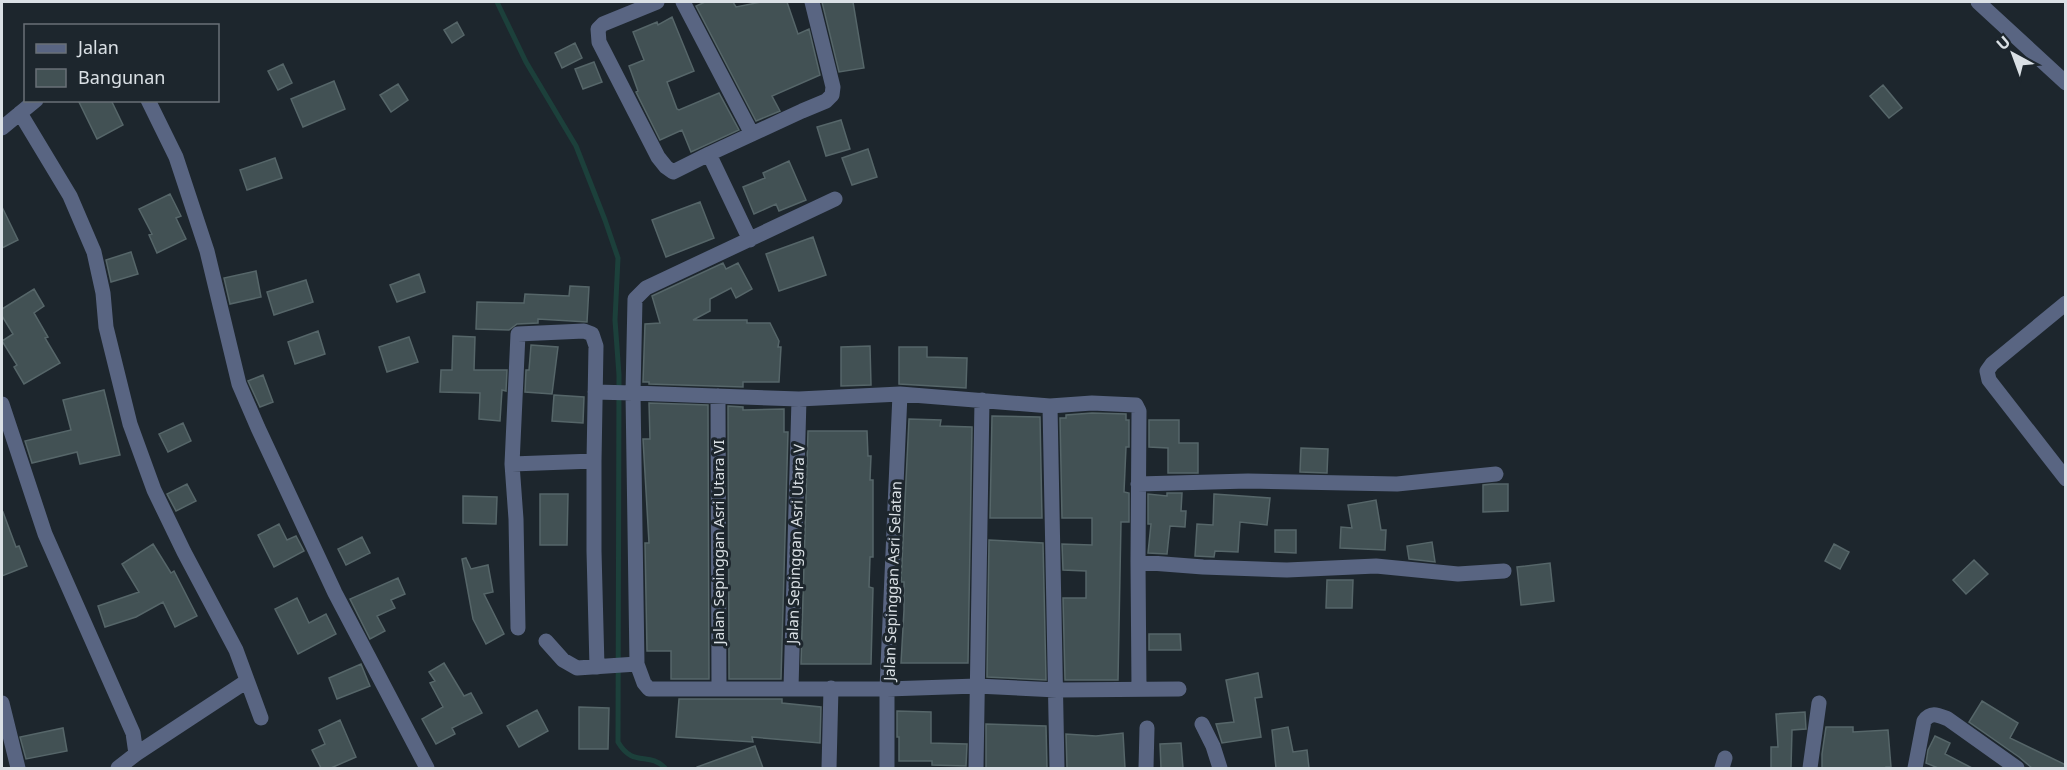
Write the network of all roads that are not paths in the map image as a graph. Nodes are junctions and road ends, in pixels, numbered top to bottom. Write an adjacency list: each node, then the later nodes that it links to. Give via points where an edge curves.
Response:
1 (657, 2): 11 (street, via 603,24 598,29 599,42 657,157 666,167 673,172)
2 (683, 2): 10 (street)
3 (812, 2): 10 (street, via 834,87 832,95)
4 (1978, 2): 5 (street)
5 (2066, 83)
6 (34, 102): 8 (street)
7 (149, 102): 51 (street, via 176,157 207,251 239,384 335,594)
8 (20, 113): 9 (street); 34 (street, via 70,196 94,252 106,327 134,435 154,490 236,650)
9 (2, 128)
10 (752, 134): 11 (street)
11 (709, 154): 13 (street)
12 (835, 199): 13 (street)
13 (750, 240): 16 (street, via 654,283 635,299)
14 (2066, 303): 26 (street, via 1987,371 1989,380)
15 (597, 392): 16 (street); 23 (street); 24 (street, via 592,334 518,334)
16 (631, 393): 18 (street); 32 (street)
17 (900, 394): 19 (street); 20 (street); 39 (street, Jalan Sepinggan Asri Selatan)
18 (718, 396): 19 (street); 36 (street, Jalan Sepinggan Asri Utara VI)
19 (799, 399): 37 (street, Jalan Sepinggan Asri Utara V)
20 (982, 400): 22 (street); 35 (street)
21 (2, 404): 48 (street, via 45,534 133,733)
22 (1050, 406): 27 (street, via 1136,405); 42 (street)
23 (594, 461): 24 (street); 33 (street)
24 (512, 464): 30 (street)
25 (1496, 474): 27 (street, via 1397,484)
26 (2066, 479)
27 (1138, 484): 28 (street)
28 (1138, 562): 29 (street, via 1287,570 1376,566 1458,574); 40 (street)
29 (1504, 571)
30 (518, 628)
31 (546, 641): 33 (street, via 570,665)
32 (636, 664): 33 (street); 36 (street, via 649,688)
33 (597, 667)
34 (247, 681): 45 (street); 48 (street)
35 (977, 686): 39 (street); 42 (street); 54 (street)
36 (719, 688): 37 (street)
37 (790, 688): 38 (street)
38 (831, 688): 39 (street); 52 (street)
39 (887, 689): 53 (street, Jalan Sepinggan Asri Selatan)
40 (1139, 689): 41 (street); 42 (street)
41 (1179, 689)
42 (1057, 690): 55 (street)
43 (2, 703): 49 (street)
44 (1819, 703): 58 (street)
45 (261, 718)
46 (1202, 724): 57 (street)
47 (1147, 728): 56 (street)
48 (136, 754): 50 (street)
49 (18, 768)
50 (118, 768)
51 (427, 768)
52 (829, 768)
53 (887, 768)
54 (976, 768)
55 (1057, 768)
56 (1146, 768)
57 (1220, 768)
58 (1810, 768)
59 (1915, 768): 60 (street, via 1923,721 1935,714)
60 (2017, 768)

